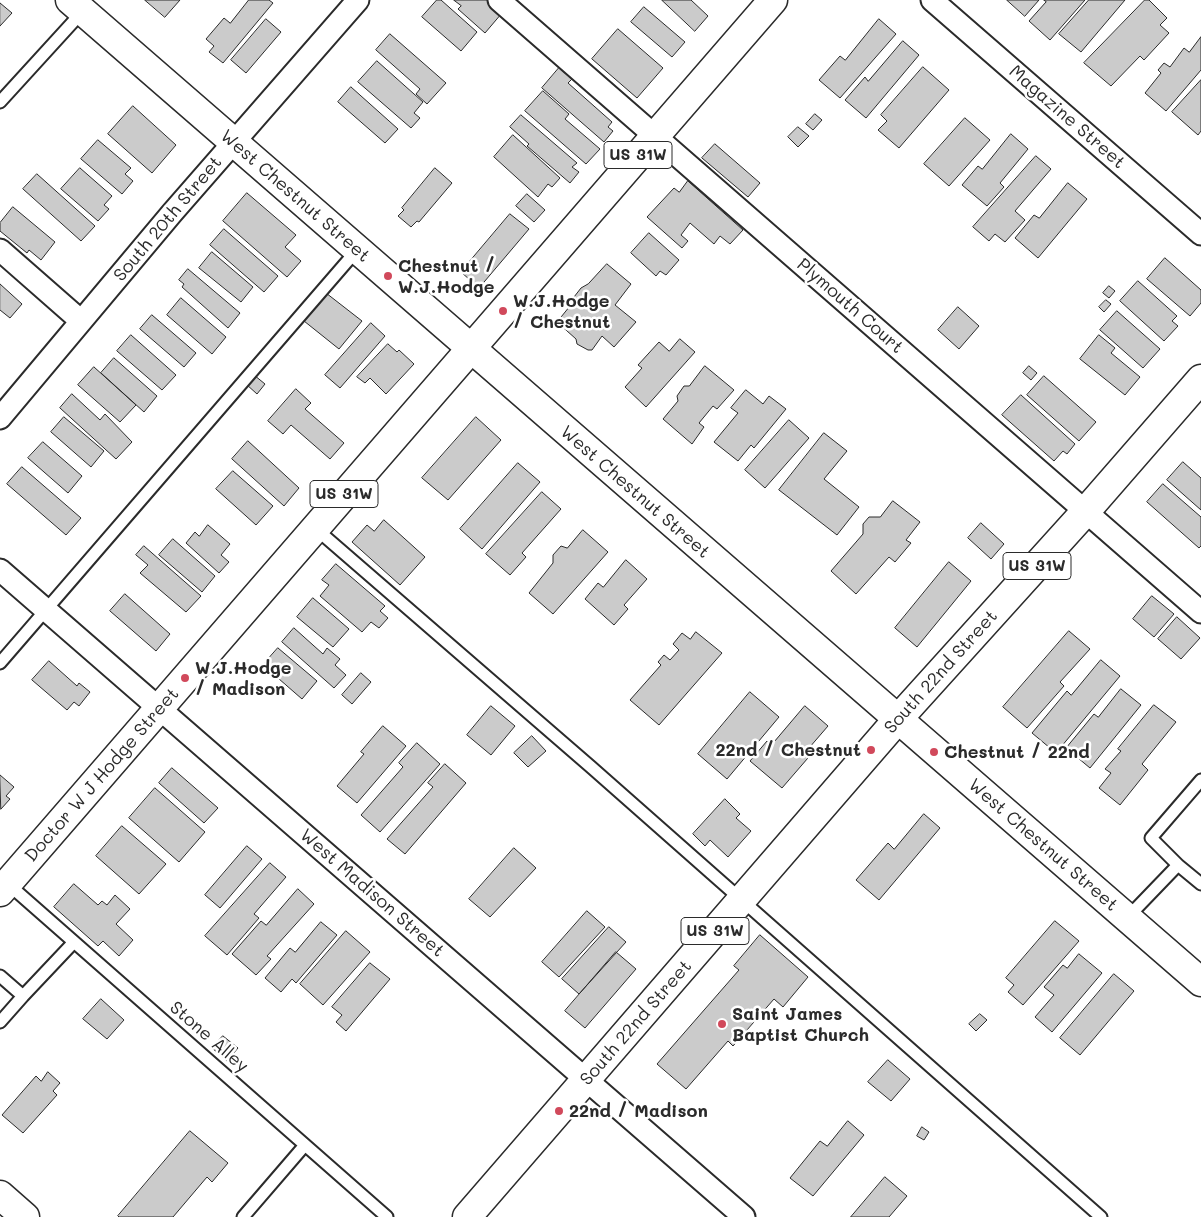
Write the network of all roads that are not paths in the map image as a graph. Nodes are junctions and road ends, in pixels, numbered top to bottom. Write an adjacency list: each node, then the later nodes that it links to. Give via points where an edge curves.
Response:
1 (358, 0): 8 (street, South 20th Street)
2 (499, 0): 7 (street, Plymouth Court)
3 (773, 0): 7 (main road, Doctor W J Hodge Street / US 31W)
4 (932, 0): 9 (street, Magazine Street)
5 (76, 6): 6 (lane); 8 (main road, West Chestnut Street)
6 (0, 102)
7 (655, 136): 13 (main road, Doctor W J Hodge Street / US 31W); 16 (street, Plymouth Court)
8 (234, 142): 11 (main road, West Chestnut Street); 12 (street, South 20th Street)
9 (1201, 234)
10 (0, 250): 12 (street)
11 (357, 250): 13 (main road, West Chestnut Street); 19 (lane)
12 (81, 321): 15 (street, South 20th Street)
13 (470, 348): 17 (main road, Doctor W J Hodge Street / US 31W); 23 (main road, West Chestnut Street)
14 (1201, 379): 16 (main road, South 22nd Street / US 31W)
15 (0, 418)
16 (1086, 511): 20 (street, Plymouth Court); 23 (main road, South 22nd Street / US 31W)
17 (314, 528): 22 (main road, Doctor W J Hodge Street / US 31W); 28 (lane)
18 (0, 570): 19 (street, West Madison Street)
19 (46, 610): 21 (lane); 22 (street, West Madison Street)
20 (1201, 612)
21 (0, 663)
22 (159, 708): 27 (main road, Doctor W J Hodge Street / US 31W); 35 (street, West Madison Street)
23 (898, 719): 28 (main road, South 22nd Street / US 31W); 29 (main road, West Chestnut Street)
24 (1201, 780): 25 (lane, via 1151,838)
25 (1178, 865): 26 (lane); 29 (lane)
26 (1201, 884)
27 (4, 888): 30 (lane, Stone Alley)
28 (741, 901): 35 (main road, South 22nd Street / US 31W); 43 (lane)
29 (1127, 918): 32 (main road, West Chestnut Street)
30 (74, 942): 33 (lane); 36 (lane, Stone Alley)
31 (0, 976): 33 (lane)
32 (1201, 982)
33 (23, 996): 34 (lane)
34 (0, 1022)
35 (587, 1080): 41 (main road, South 22nd Street / US 31W); 42 (street, West Madison Street)
36 (305, 1145): 39 (lane); 40 (lane, Stone Alley)
37 (0, 1195): 38 (main road)
38 (25, 1217)
39 (243, 1217)
40 (386, 1217)
41 (467, 1217)
42 (744, 1217)
43 (1101, 1217)

